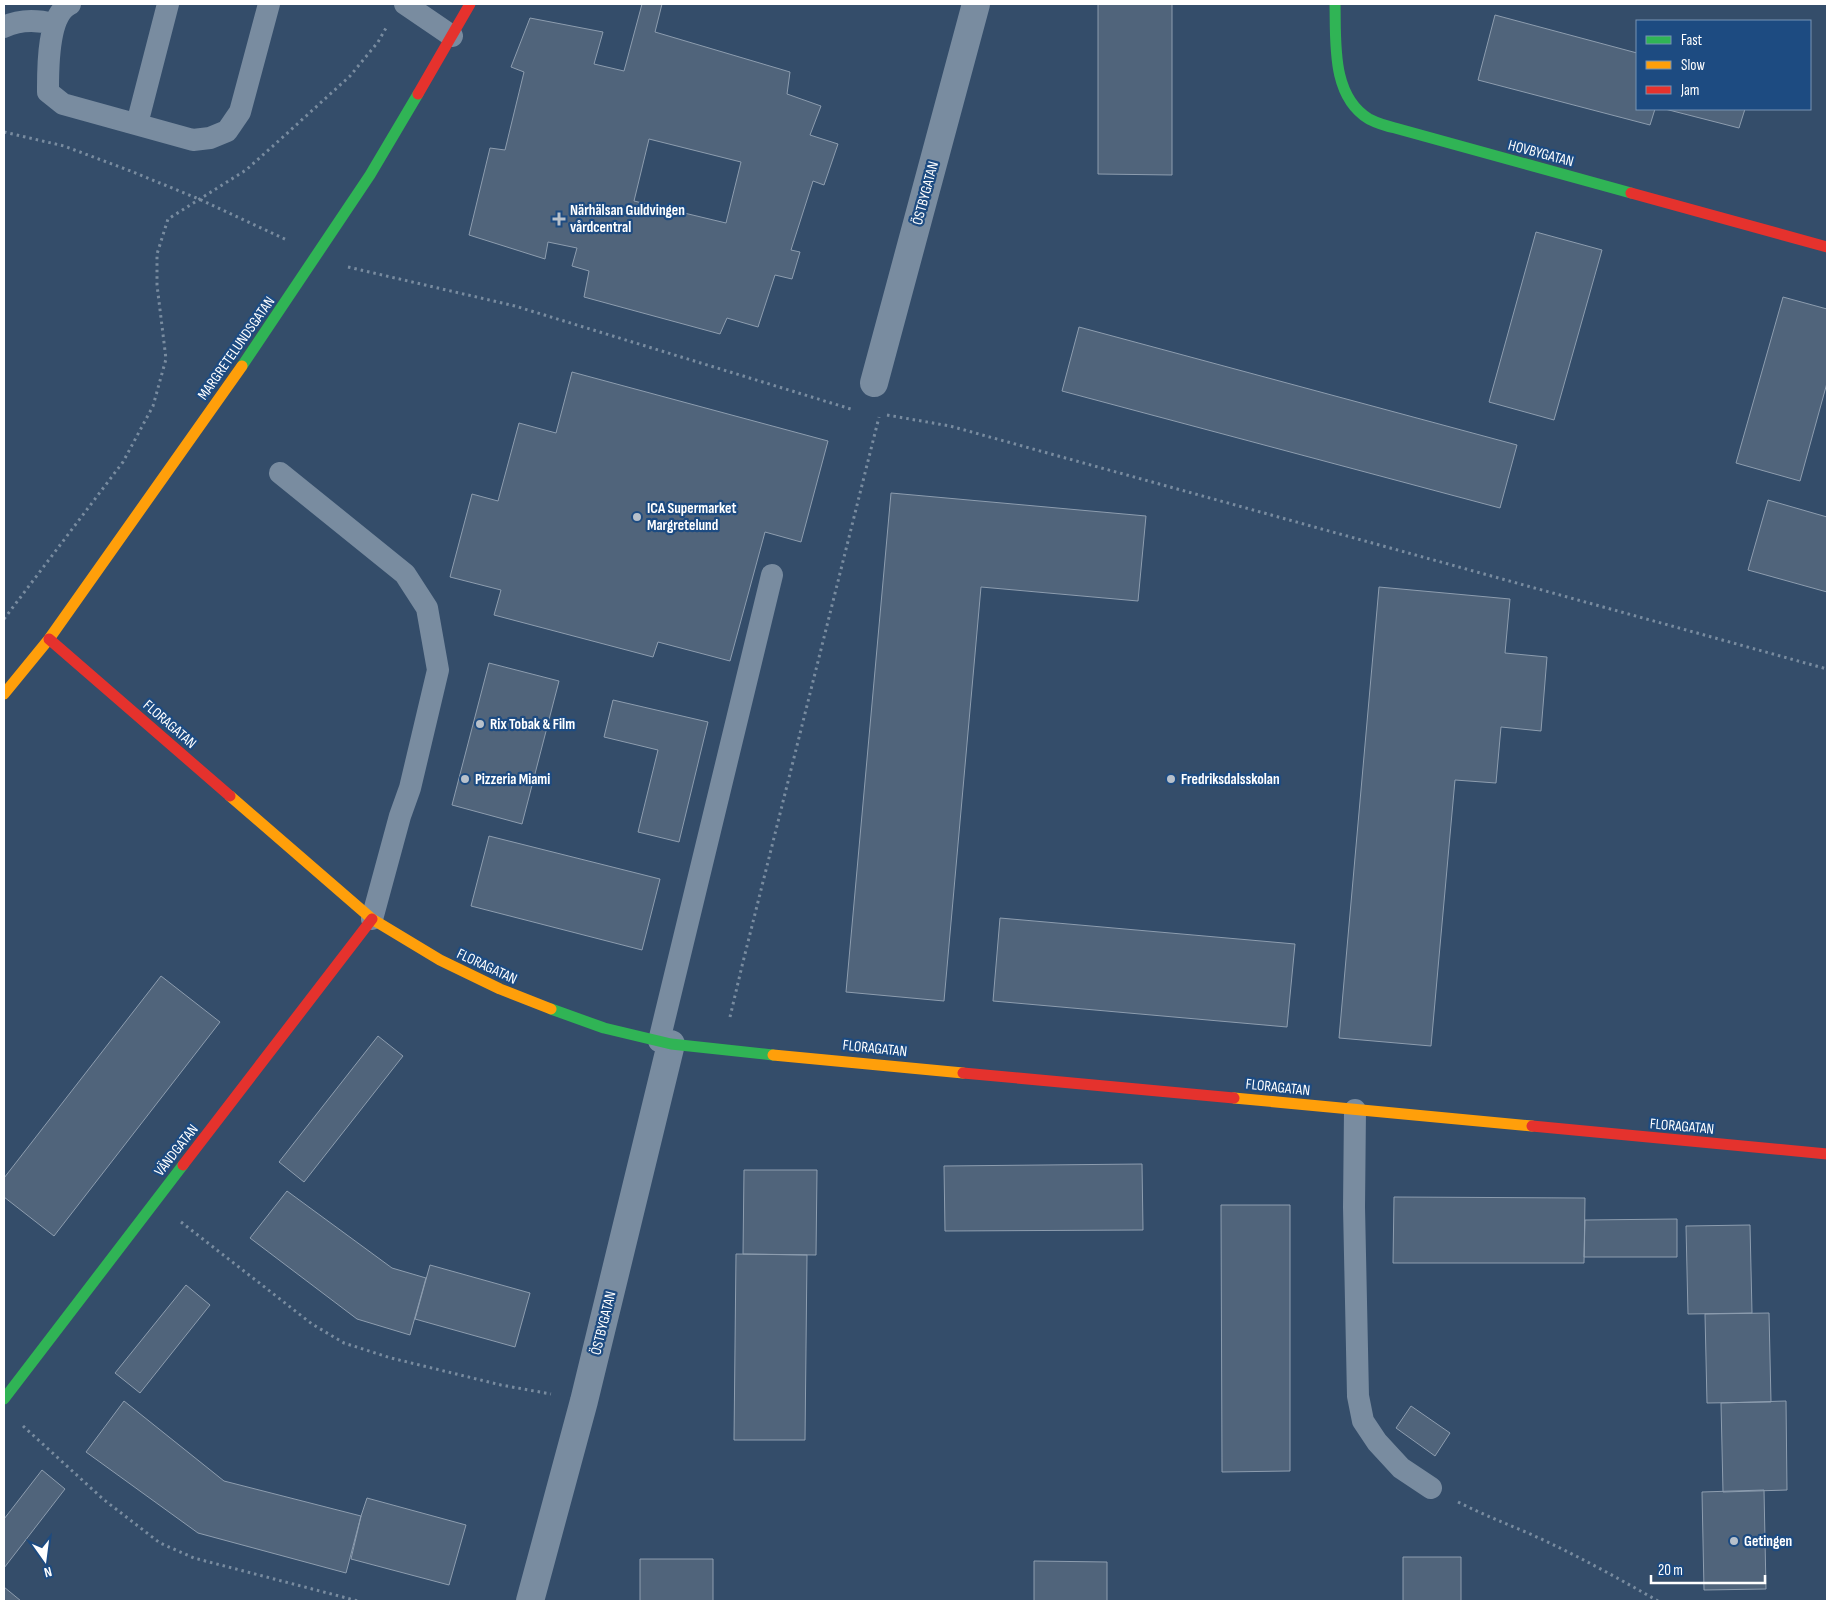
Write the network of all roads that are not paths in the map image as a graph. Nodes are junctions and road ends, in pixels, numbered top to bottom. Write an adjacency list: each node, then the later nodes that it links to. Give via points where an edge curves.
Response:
1 (70, 4): 8 (lane)
2 (168, 4): 11 (lane)
3 (269, 4): 11 (lane, via 240,112 227,130 210,138 193,140)
4 (405, 4): 10 (lane)
5 (470, 4): 10 (street, MARGRETELUNDSGATAN)
6 (976, 4): 13 (street, ÖSTBYGATAN)
7 (1335, 4): 12 (street, HOVBYGATAN, via 1337,64 1346,94 1369,118)
8 (54, 24): 9 (lane, via 38,20); 11 (lane, via 48,92 63,104)
9 (4, 26)
10 (452, 36): 16 (street, MARGRETELUNDSGATAN, via 370,176 260,340)
11 (137, 124)
12 (1827, 247)
13 (874, 383)
14 (280, 473): 18 (lane, via 405,574 427,608 438,670 410,788)
15 (772, 575): 19 (lane)
16 (49, 639): 17 (street, MARGRETELUNDSGATAN); 18 (street, FLORAGATAN)
17 (4, 694)
18 (372, 920): 19 (street, FLORAGATAN, via 440,960 500,989 604,1028); 22 (street, VÄNDGATAN)
19 (665, 1043): 20 (street, FLORAGATAN); 24 (street, ÖSTBYGATAN, via 584,1401)
20 (1355, 1110): 21 (street, FLORAGATAN); 23 (lane, via 1358,1396 1364,1421 1378,1442 1401,1468)
21 (1827, 1154)
22 (4, 1399)
23 (1431, 1488)
24 (530, 1601)

